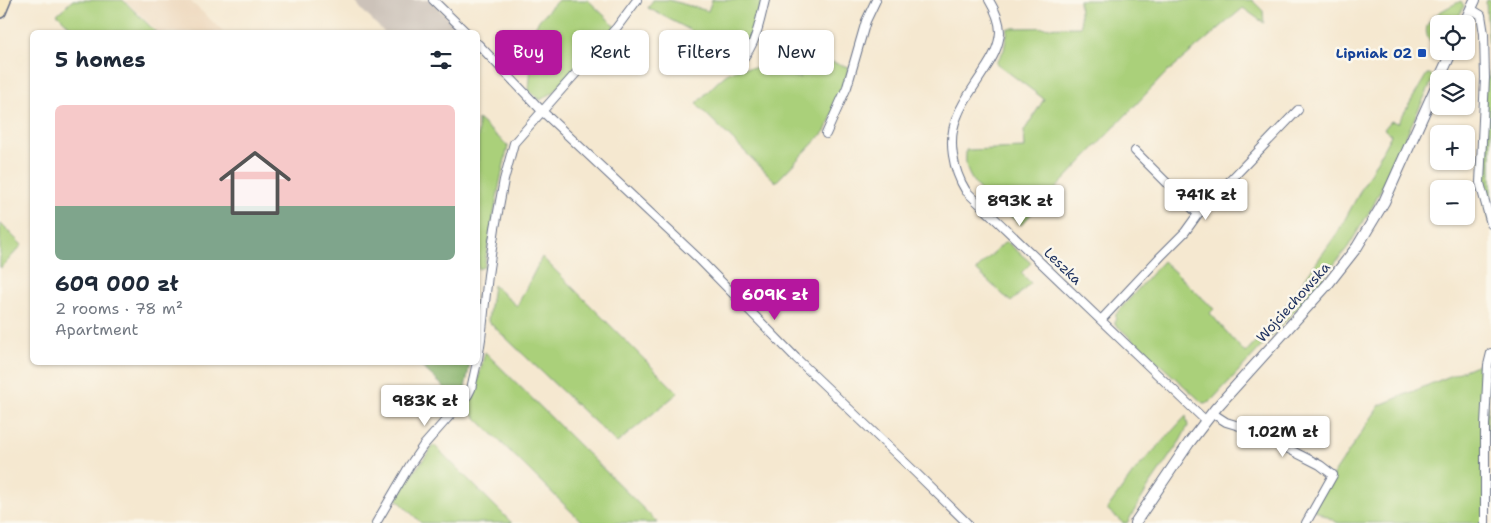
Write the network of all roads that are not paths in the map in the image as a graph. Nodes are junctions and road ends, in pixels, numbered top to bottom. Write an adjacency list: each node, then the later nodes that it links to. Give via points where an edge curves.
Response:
1 (6, 0): 8 (main road)
2 (433, 0): 9 (street)
3 (636, 0): 14 (street)
4 (765, 0): 11 (street)
5 (876, 0): 15 (street, via 866,21 849,82)
6 (989, 0): 19 (street, Leszka, via 998,17 999,42 956,118 953,151 958,178 966,191)
7 (1473, 4): 18 (street, via 1481,15 1484,34 1485,98 1480,182)
8 (0, 12)
9 (464, 30)
10 (480, 46): 14 (street)
11 (749, 52)
12 (1430, 99): 23 (street, Wojciechowska, via 1390,188 1357,247 1334,278)
13 (1298, 110): 17 (street)
14 (542, 112): 20 (street, via 514,143 504,180); 25 (street, via 698,258)
15 (826, 134)
16 (1135, 151): 17 (street)
17 (1198, 214): 19 (street, via 1185,232)
18 (1491, 224)
19 (1101, 320): 23 (street, Leszka)
20 (480, 344)
21 (1491, 353): 28 (street, via 1485,425)
22 (476, 365): 24 (street, via 468,394 423,446)
23 (1209, 417): 26 (street, Wojciechowska); 27 (street, Leszka, via 1265,436 1333,475)
24 (376, 523)
25 (967, 523)
26 (1135, 523)
27 (1306, 523)
28 (1485, 523)

